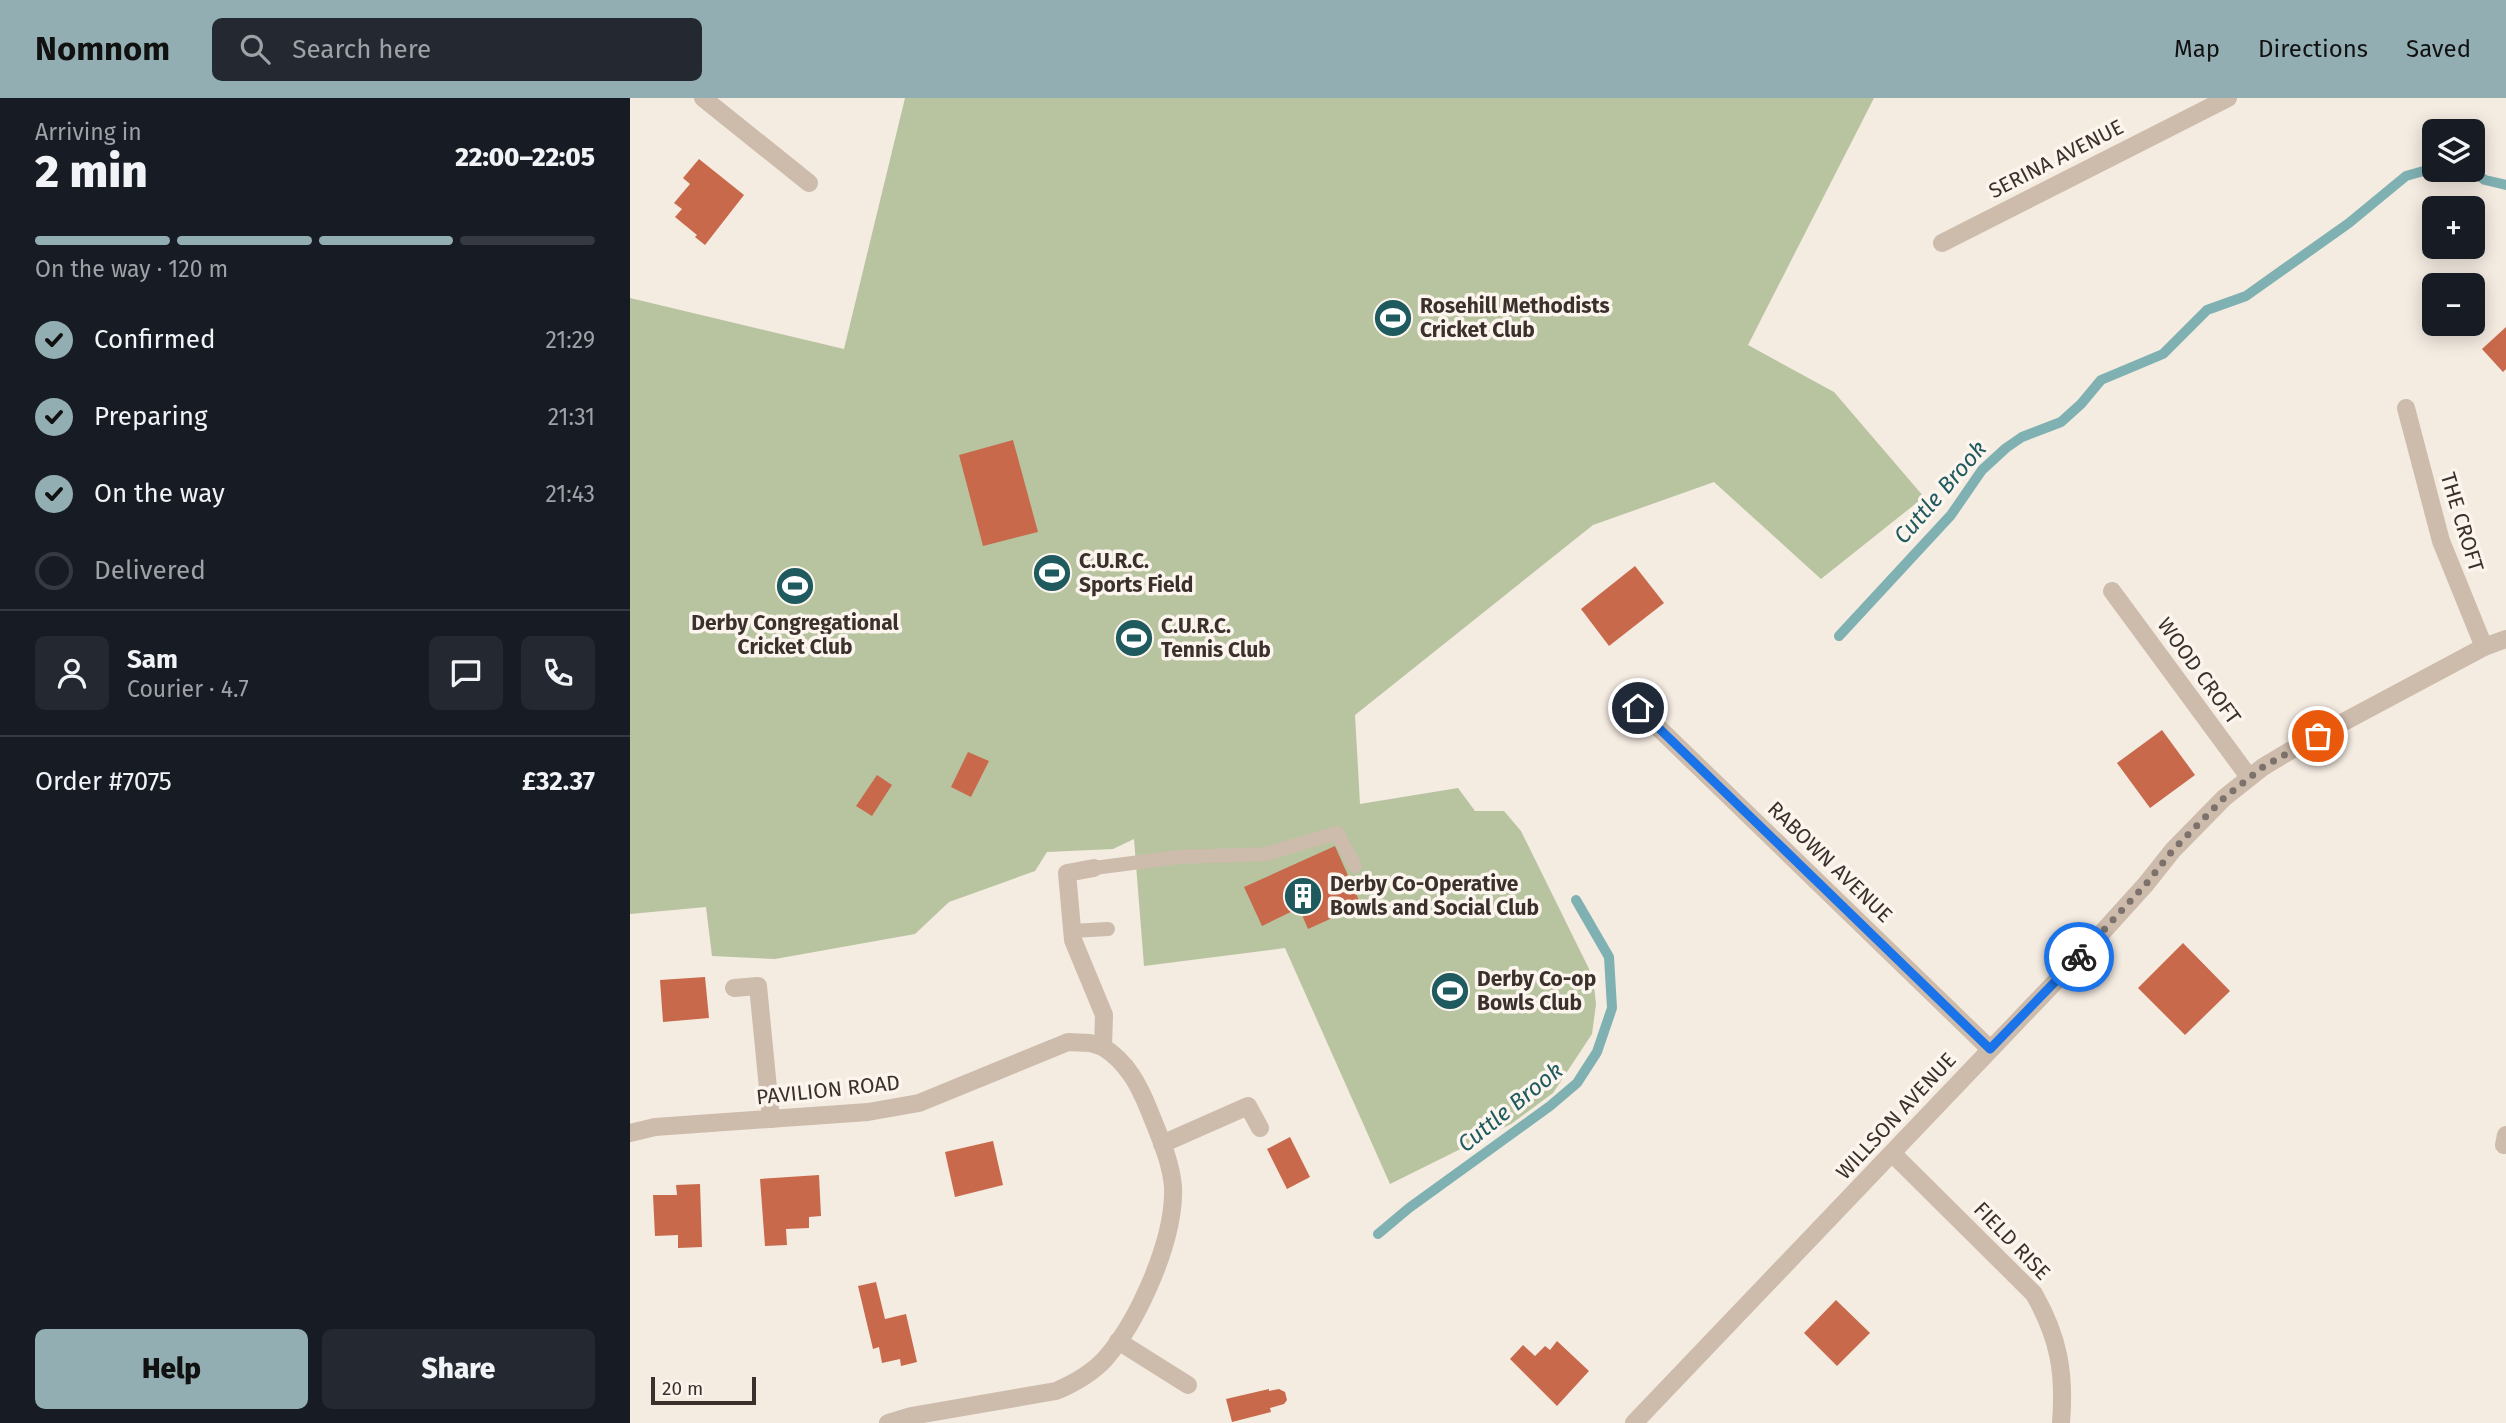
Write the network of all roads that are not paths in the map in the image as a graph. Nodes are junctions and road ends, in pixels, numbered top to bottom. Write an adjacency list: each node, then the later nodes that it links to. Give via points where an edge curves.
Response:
1 (703, 98): 3 (street)
2 (2228, 98): 4 (street, SERINA AVENUE)
3 (810, 183)
4 (1942, 243)
5 (2406, 408): 8 (street, THE CROFT, via 2438,532)
6 (2112, 591): 10 (street, WOOD CROFT)
7 (2506, 639): 8 (street, WILLSON AVENUE)
8 (2484, 647): 10 (street, WILLSON AVENUE)
9 (1638, 708): 17 (street, RABOWN AVENUE)
10 (2249, 777): 17 (street, WILLSON AVENUE, via 2173,850 2099,936)
11 (1355, 866): 12 (lane, via 1337,833 1266,854 1179,857)
12 (1094, 868): 14 (street, via 1067,873)
13 (1108, 929): 14 (lane)
14 (1072, 931): 16 (street, via 1104,1015)
15 (734, 988): 18 (street, via 758,986)
16 (1103, 1047): 18 (street, PAVILION ROAD, via 1068,1042 919,1103); 21 (street, via 1135,1079)
17 (1990, 1049): 22 (street, WILLSON AVENUE)
18 (771, 1119): 20 (street, PAVILION ROAD, via 655,1127)
19 (1260, 1128): 21 (street, via 1248,1106)
20 (630, 1133)
21 (1162, 1144): 23 (street, via 1172,1186 1168,1226 1158,1261)
22 (1892, 1153): 26 (street, WILLSON AVENUE); 27 (street, FIELD RISE, via 2034,1294 2050,1322 2061,1363)
23 (1118, 1341): 24 (street); 25 (street, via 1092,1371 1056,1391)
24 (1188, 1385)
25 (888, 1423)
26 (1634, 1423)
27 (2061, 1423)

